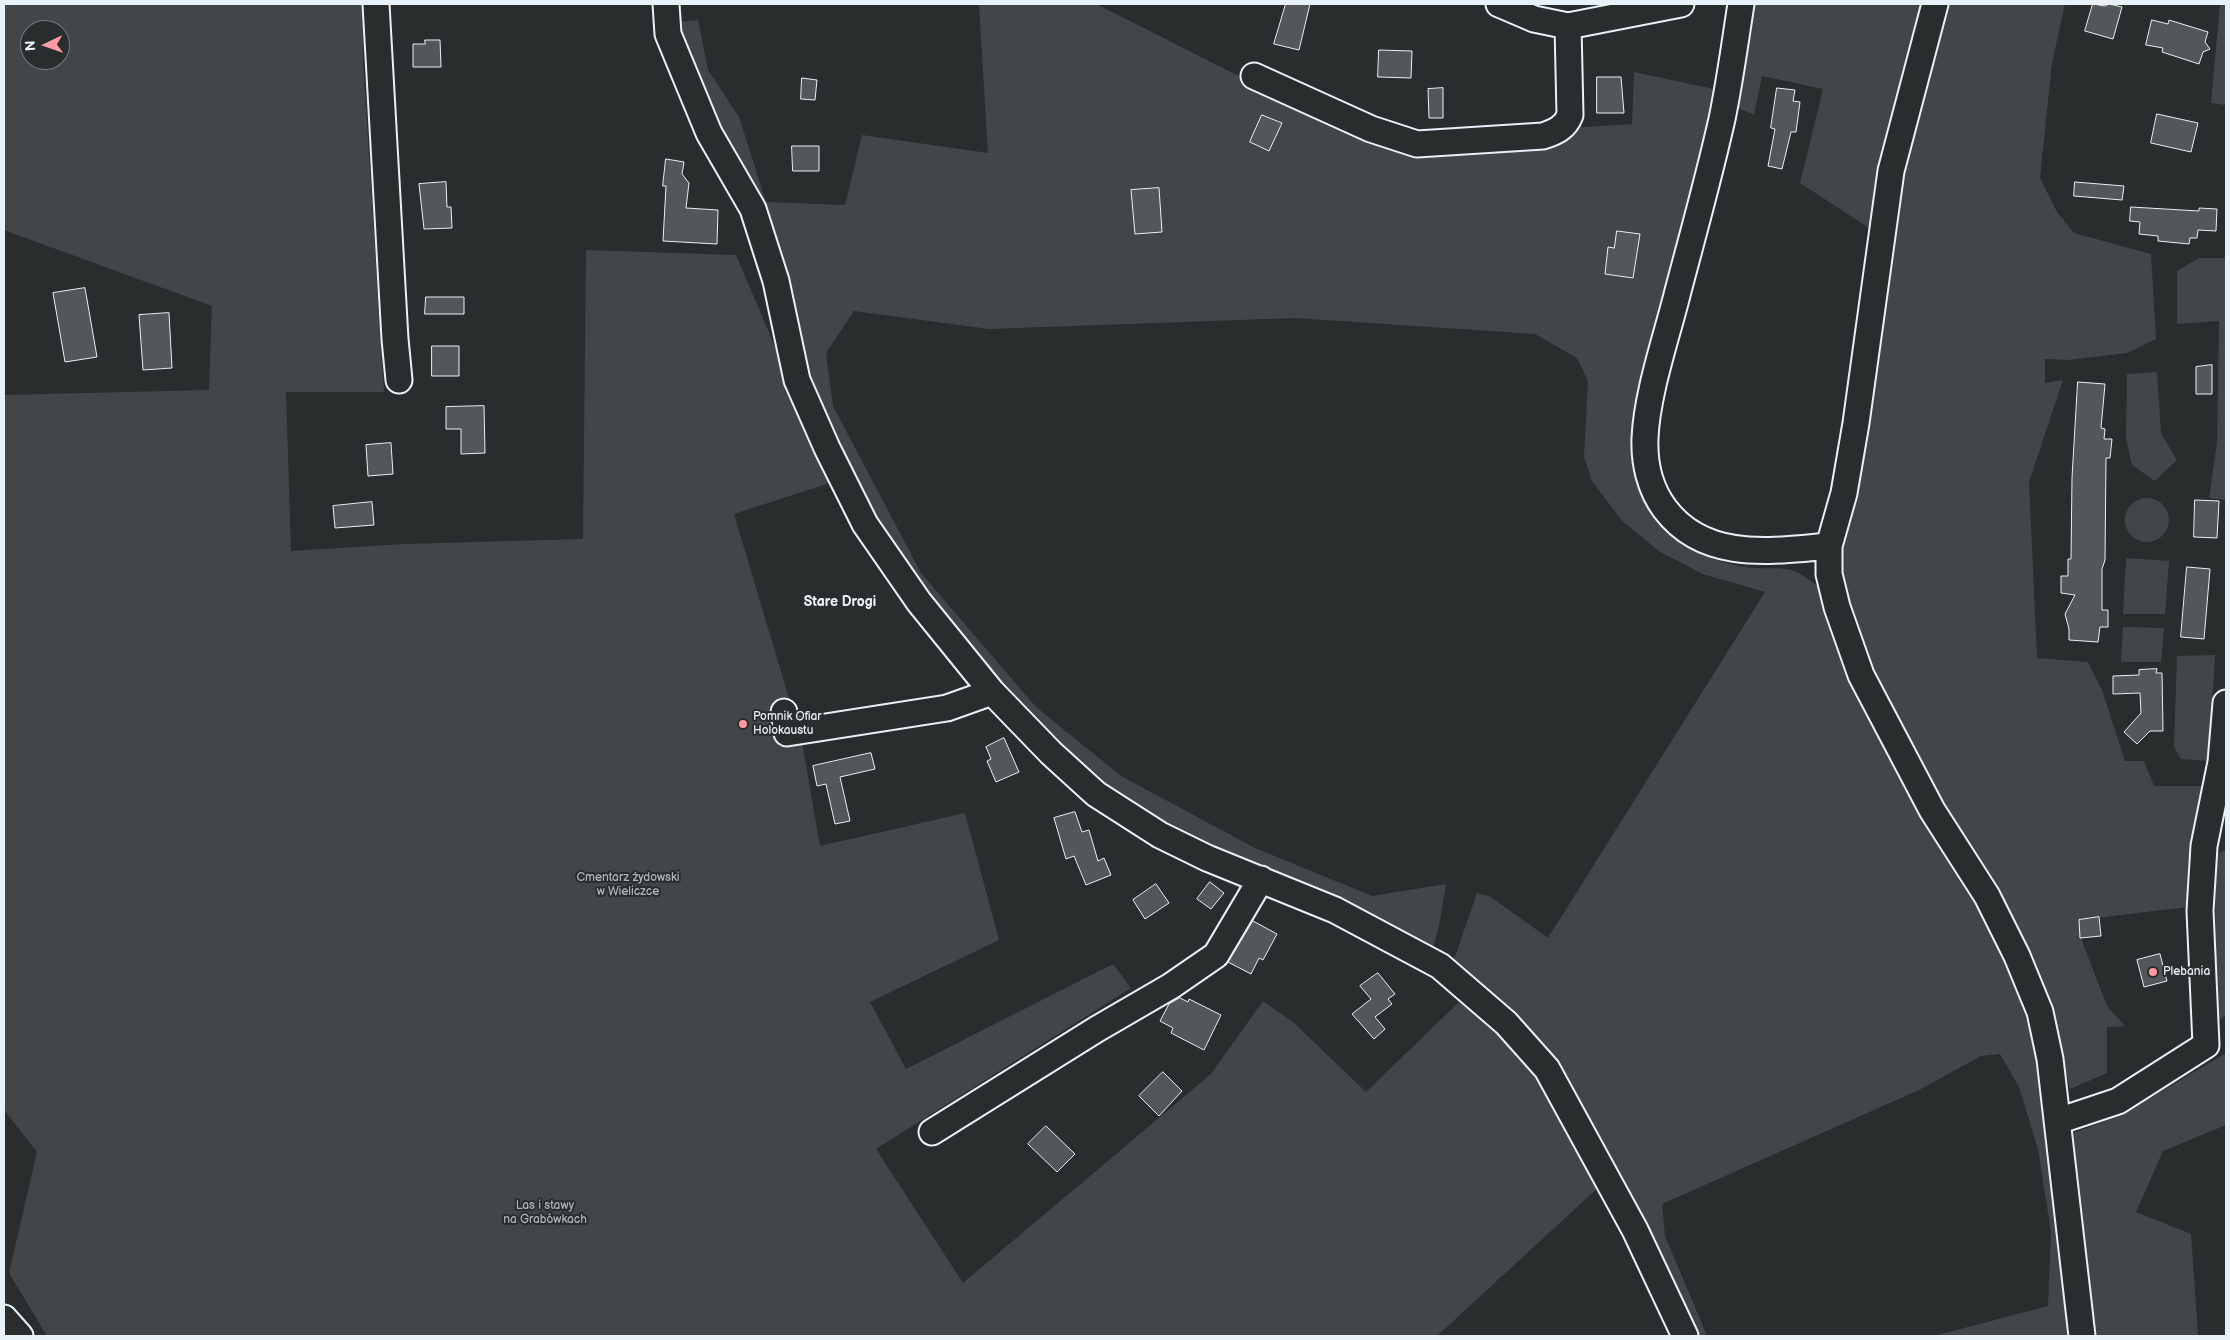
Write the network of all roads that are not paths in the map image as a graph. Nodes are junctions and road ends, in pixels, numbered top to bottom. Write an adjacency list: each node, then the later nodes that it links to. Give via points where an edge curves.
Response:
1 (376, 4): 9 (street)
2 (666, 4): 11 (street, via 668,34 708,132 753,209 776,281 797,380 827,448 865,524 919,602)
3 (1499, 4): 7 (street, via 1534,19)
4 (1681, 4): 7 (street)
5 (1741, 4): 10 (street, via 1722,118 1654,386 1645,436 1647,466 1657,498 1687,531 1700,538 1735,550 1760,552)
6 (1935, 4): 10 (street, via 1891,171 1856,423 1844,492)
7 (1568, 26): 8 (street, via 1570,115 1564,126 1543,136 1417,144 1371,129)
8 (1254, 76)
9 (399, 380)
10 (1829, 546): 15 (street, via 1830,574 1837,607 1861,675 1932,810 1987,896 2040,1012)
11 (992, 692): 13 (street, via 947,708 788,733); 14 (street, via 1096,794 1160,835)
12 (2226, 703): 15 (street, via 2221,762 2204,846 2200,911 2206,1045 2118,1101)
13 (784, 712)
14 (1261, 879): 16 (street, via 1216,955 1171,986); 19 (street, via 1335,910 1440,966 1506,1023 1547,1069 1635,1230)
15 (2058, 1121): 20 (street)
16 (932, 1132)
17 (4, 1318): 18 (street)
18 (20, 1336)
19 (1685, 1336)
20 (2082, 1336)

